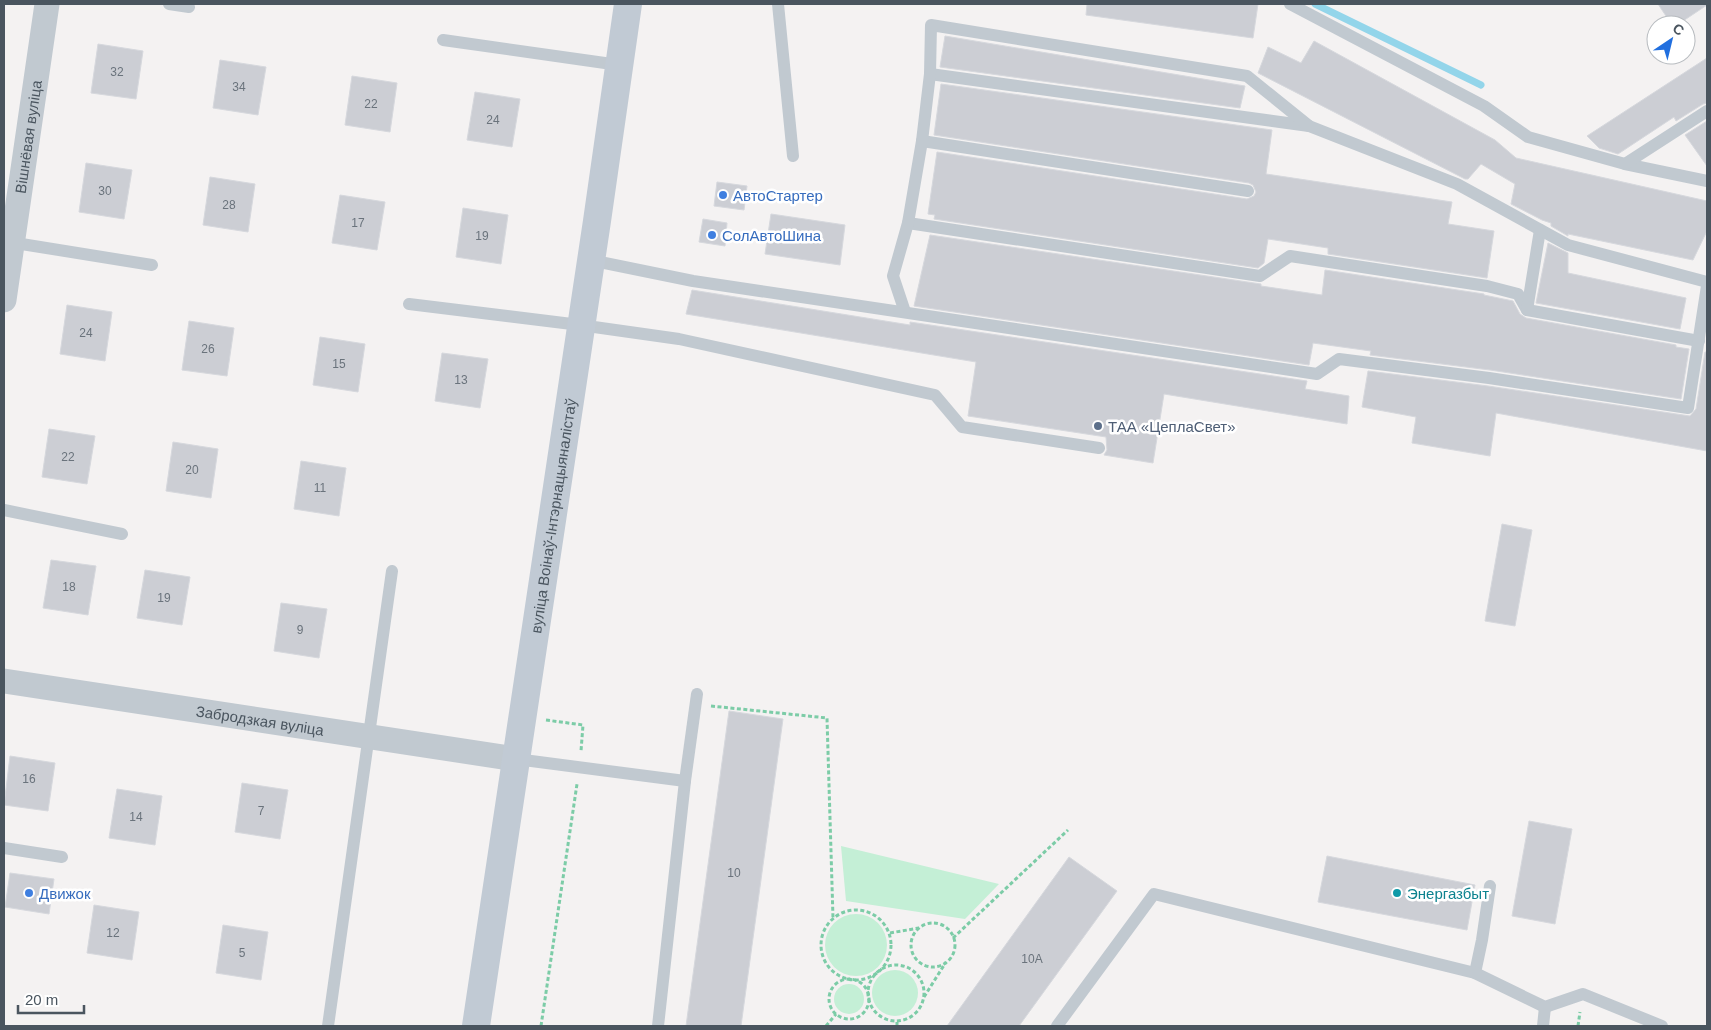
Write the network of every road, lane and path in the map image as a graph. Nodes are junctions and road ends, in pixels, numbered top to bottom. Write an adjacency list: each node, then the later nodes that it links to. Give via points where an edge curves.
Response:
1 (47, 4): 19 (street, Вішнёвая вуліца)
2 (169, 4): 6 (lane)
3 (628, 4): 8 (street, вуліца Воінаў-Інтэрнацыяналістаў)
4 (778, 4): 13 (lane)
5 (1290, 4): 14 (lane, via 1484,106 1528,137)
6 (189, 7)
7 (443, 40): 8 (lane)
8 (619, 65): 20 (street, вуліца Воінаў-Інтэрнацыяналістаў)
9 (930, 74): 11 (lane); 11 (lane, via 932,25 1248,76); 12 (lane)
10 (1707, 111): 14 (lane)
11 (1309, 126): 18 (lane, via 1457,184)
12 (922, 141): 16 (lane); 17 (lane)
13 (793, 156)
14 (1625, 164): 15 (lane)
15 (1707, 182)
16 (1248, 191)
17 (908, 223): 26 (lane, via 1260,276 1290,256 1488,286 1518,294); 27 (lane, via 893,276)
18 (1540, 230): 22 (lane, via 1568,245); 26 (lane)
19 (8, 242): 21 (lane); 24 (street, Вішнёвая вуліца)
20 (590, 260): 27 (lane, via 692,281); 28 (street, вуліца Воінаў-Інтэрнацыяналістаў)
21 (152, 266)
22 (1707, 282)
23 (1707, 286): 29 (lane)
24 (4, 300)
25 (409, 304): 28 (lane)
26 (1527, 310): 29 (lane)
27 (905, 312): 29 (lane, via 1317,374 1339,359 1688,408)
28 (580, 325): 30 (lane, via 678,339 934,395 962,427); 36 (street, вуліца Воінаў-Інтэрнацыяналістаў)
29 (1699, 341)
30 (1099, 448)
31 (4, 510): 32 (lane)
32 (122, 534)
33 (392, 571): 37 (lane)
34 (4, 681): 37 (street, Забродзкая вуліца)
35 (697, 699): 40 (lane); 45 (path, via 827,718)
36 (522, 717): 38 (street, вуліца Воінаў-Інтэрнацыяналістаў); 39 (path, via 583,725)
37 (370, 738): 38 (street, Забродзкая вуліца); 58 (lane)
38 (516, 759): 39 (lane); 59 (street, вуліца Воінаў-Інтэрнацыяналістаў)
39 (579, 767): 40 (lane); 60 (path)
40 (685, 781): 61 (lane)
41 (1068, 830): 48 (path)
42 (4, 848): 43 (lane)
43 (62, 857)
44 (1490, 886): 50 (lane)
45 (833, 918): 47 (path, via 854,909 866,910 880,919); 52 (path, via 826,927 821,950 832,970)
46 (920, 928): 47 (path); 48 (path, via 926,924 941,924); 49 (path, via 911,946 916,958 934,967)
47 (890, 933): 51 (path, via 890,955)
48 (954, 938): 49 (path, via 952,956)
49 (947, 962): 54 (path)
50 (1474, 973): 55 (lane); 64 (lane, via 1154,894)
51 (877, 974): 52 (path); 53 (path, via 871,980); 54 (path, via 892,965 909,968 921,980)
52 (853, 980): 53 (path, via 864,986); 56 (path, via 840,981 831,990 830,1003)
53 (869, 997): 56 (path, via 866,1010 855,1018 842,1018); 57 (path, via 882,1017)
54 (924, 997): 57 (path, via 915,1014)
55 (1545, 1007): 65 (lane); 66 (lane, via 1583,994)
56 (836, 1014): 62 (path)
57 (897, 1021): 63 (path)
58 (328, 1026)
59 (476, 1026)
60 (541, 1026)
61 (658, 1026)
62 (826, 1026)
63 (897, 1026)
64 (1057, 1026)
65 (1543, 1026)
66 (1662, 1026)

